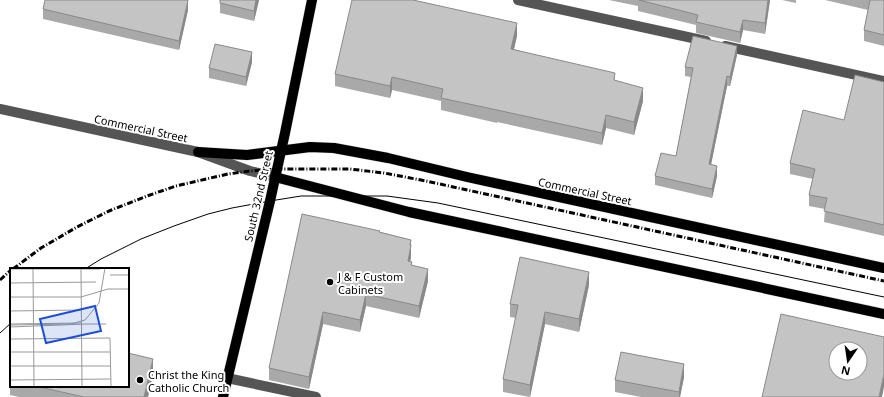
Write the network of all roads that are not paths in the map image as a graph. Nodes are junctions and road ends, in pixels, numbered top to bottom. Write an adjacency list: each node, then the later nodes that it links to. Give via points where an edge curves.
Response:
1 (312, 0): 5 (main road, South 32nd Street)
2 (518, 0): 3 (street)
3 (884, 81)
4 (0, 109): 6 (street, Commercial Street)
5 (281, 151): 6 (main road, Commercial Street, via 246,155); 7 (main road, South 32nd Street); 8 (main road, Commercial Street, via 310,147 334,148 388,158)
6 (198, 152): 7 (street, Commercial Street, via 250,171)
7 (275, 177): 9 (main road, via 409,212); 10 (main road, South 32nd Street)
8 (884, 268)
9 (884, 314)
10 (227, 378): 11 (main road, South 32nd Street); 12 (street)
11 (223, 397)
12 (316, 397)

